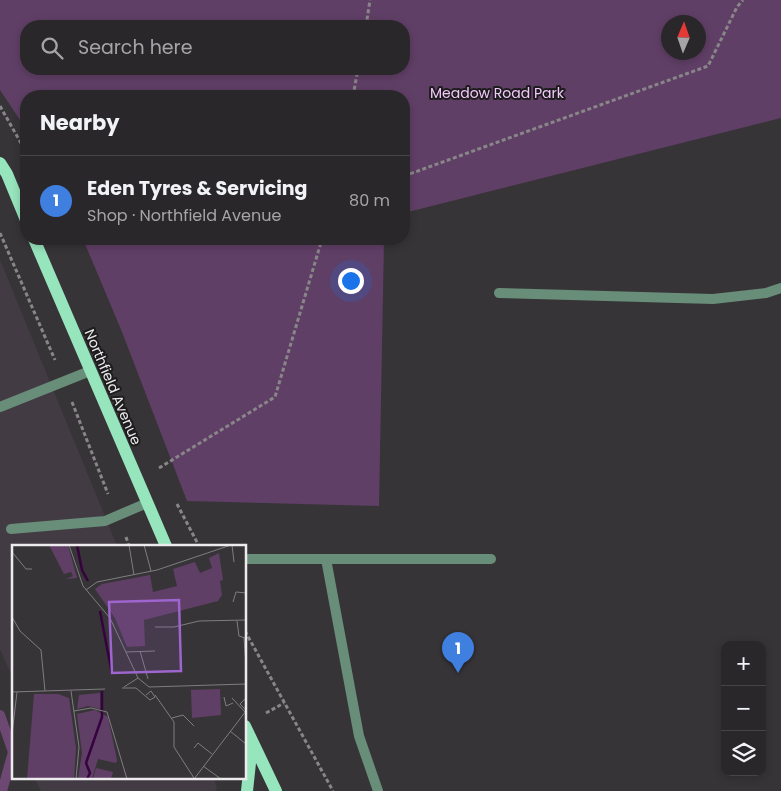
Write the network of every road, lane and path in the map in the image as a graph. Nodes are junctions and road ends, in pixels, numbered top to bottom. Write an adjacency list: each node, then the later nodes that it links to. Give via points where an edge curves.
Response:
1 (370, 0): 3 (path)
2 (744, 0): 9 (path, via 737,7 708,66)
3 (367, 20)
4 (357, 75): 5 (path)
5 (353, 90)
6 (0, 106): 7 (path)
7 (20, 141)
8 (0, 163): 10 (main road)
9 (410, 174)
10 (20, 205)
11 (37, 245): 15 (main road, Northfield Avenue)
12 (320, 245): 17 (path, via 275,397)
13 (781, 288): 14 (lane, via 766,293 713,299)
14 (499, 293)
15 (90, 371): 16 (lane); 17 (main road, Northfield Avenue)
16 (0, 407)
17 (137, 480): 18 (main road, Northfield Avenue)
18 (147, 503): 19 (lane, via 105,521); 20 (main road, Northfield Avenue)
19 (11, 529)
20 (166, 545)
21 (246, 558): 23 (lane)
22 (491, 558): 23 (lane)
23 (326, 559): 32 (lane, via 359,736)
24 (246, 633): 25 (path)
25 (284, 703): 26 (path); 31 (path)
26 (276, 708)
27 (246, 728): 28 (main road)
28 (252, 742): 29 (main road); 30 (main road)
29 (247, 791)
30 (276, 791)
31 (333, 791)
32 (378, 791)

